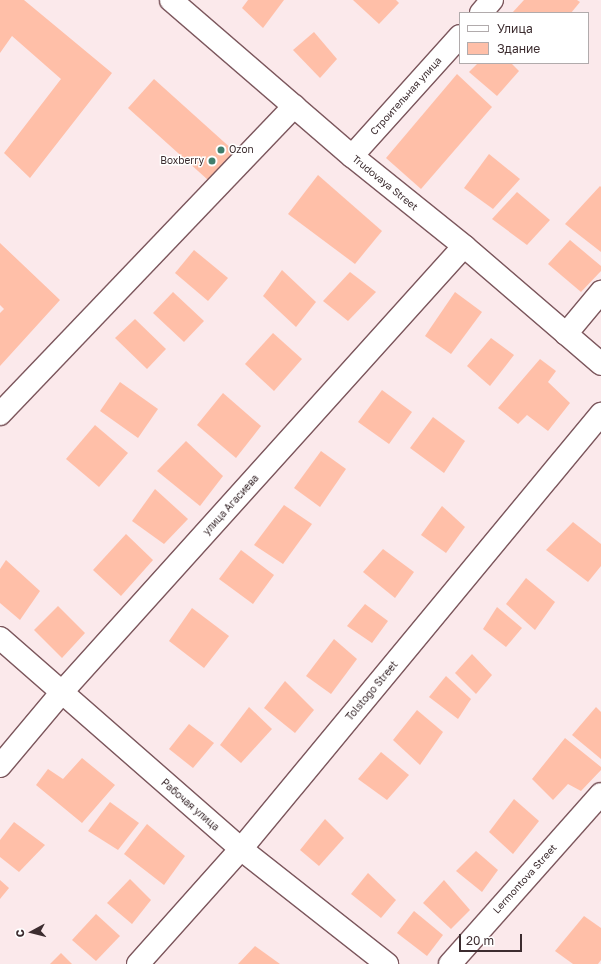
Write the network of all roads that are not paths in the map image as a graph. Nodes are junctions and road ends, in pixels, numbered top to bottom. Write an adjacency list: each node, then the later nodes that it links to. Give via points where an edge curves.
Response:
1 (171, 0): 5 (street, Trudovaya Street)
2 (492, 0): 3 (street)
3 (482, 12)
4 (459, 37): 6 (street, Строительная улица)
5 (294, 106): 6 (street, Trudovaya Street); 11 (street)
6 (352, 156): 7 (street, Trudovaya Street)
7 (464, 246): 9 (street, Trudovaya Street); 14 (street, улица Агасиева)
8 (601, 292): 9 (street)
9 (566, 334): 10 (street, Trudovaya Street)
10 (601, 364)
11 (0, 414)
12 (601, 414): 17 (street, Tolstogo Street)
13 (0, 638): 14 (street, Рабочая улица)
14 (62, 692): 15 (street, улица Агасиева); 17 (street, Рабочая улица)
15 (0, 766)
16 (601, 794): 20 (street, Lermontova Street)
17 (241, 849): 18 (street, Tolstogo Street); 19 (street, Рабочая улица)
18 (138, 964)
19 (387, 964)
20 (450, 964)

